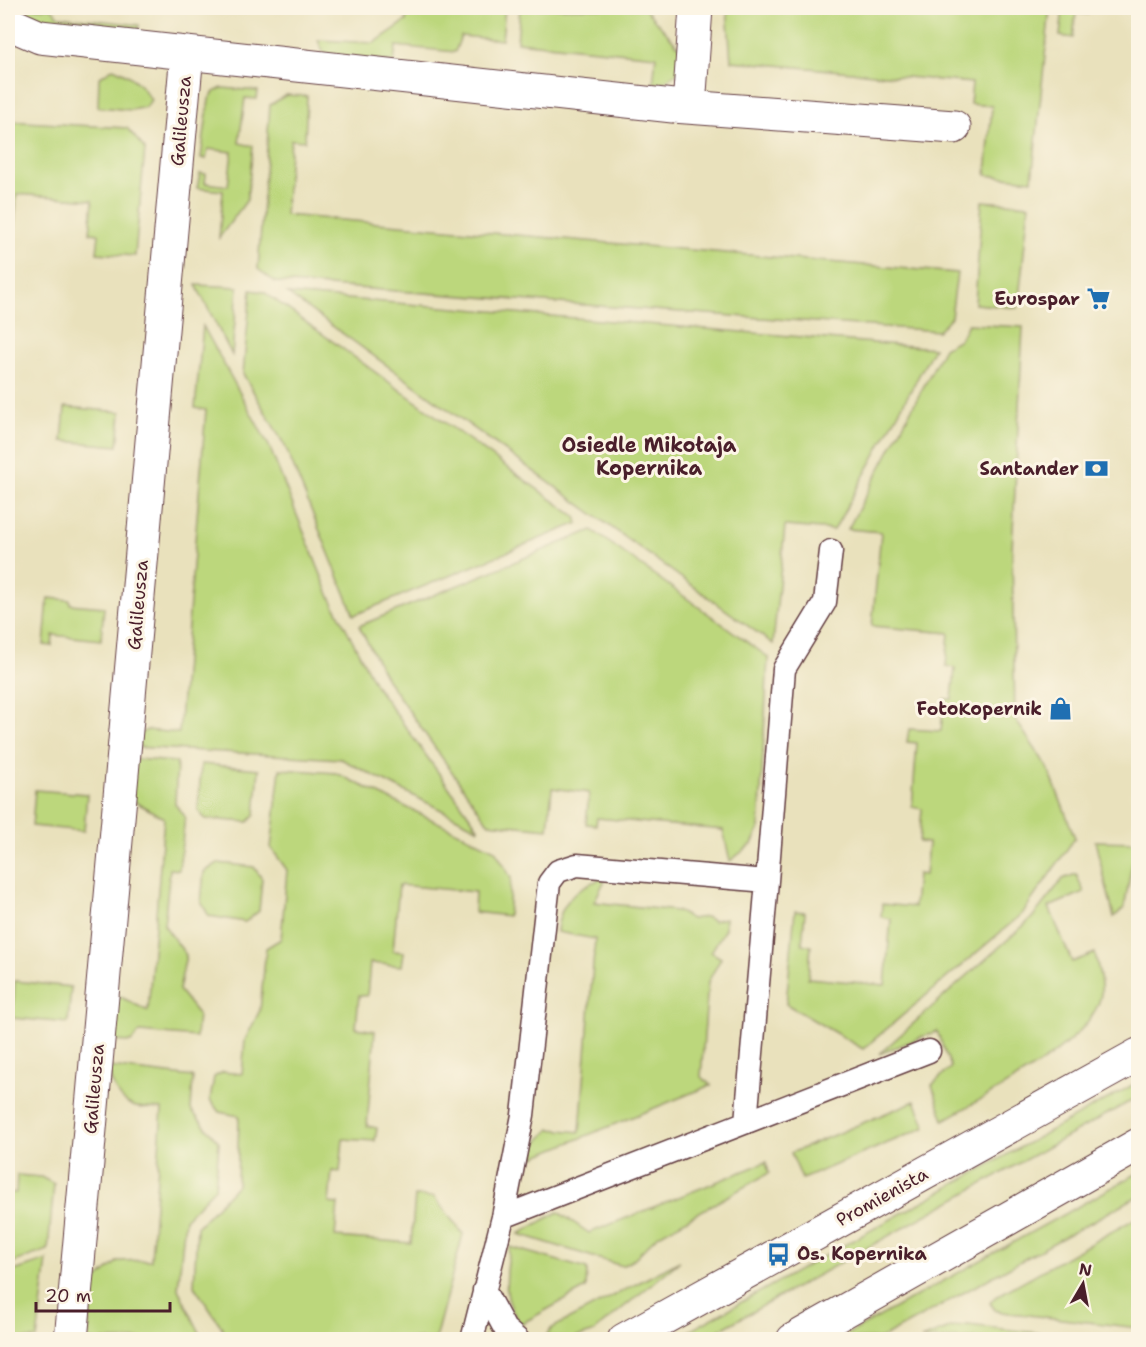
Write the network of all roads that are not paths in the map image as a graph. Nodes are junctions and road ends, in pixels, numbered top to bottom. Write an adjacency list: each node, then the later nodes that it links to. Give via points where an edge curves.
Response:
1 (696, 8): 4 (street)
2 (8, 23): 3 (street, Galileusza, via 40,37)
3 (187, 52): 4 (street); 14 (street, Galileusza)
4 (688, 107): 5 (street)
5 (954, 127)
6 (831, 551): 7 (lane, via 825,602 784,669)
7 (767, 881): 10 (lane); 12 (lane, via 577,865 558,871 549,883 523,1115)
8 (929, 1051): 10 (lane)
9 (1138, 1055): 17 (street, Promienista)
10 (746, 1122): 12 (lane)
11 (1138, 1145): 18 (street)
12 (503, 1217): 13 (lane)
13 (484, 1290): 15 (lane); 16 (lane, via 505,1329)
14 (71, 1340)
15 (472, 1340)
16 (518, 1340)
17 (624, 1340)
18 (793, 1340)

